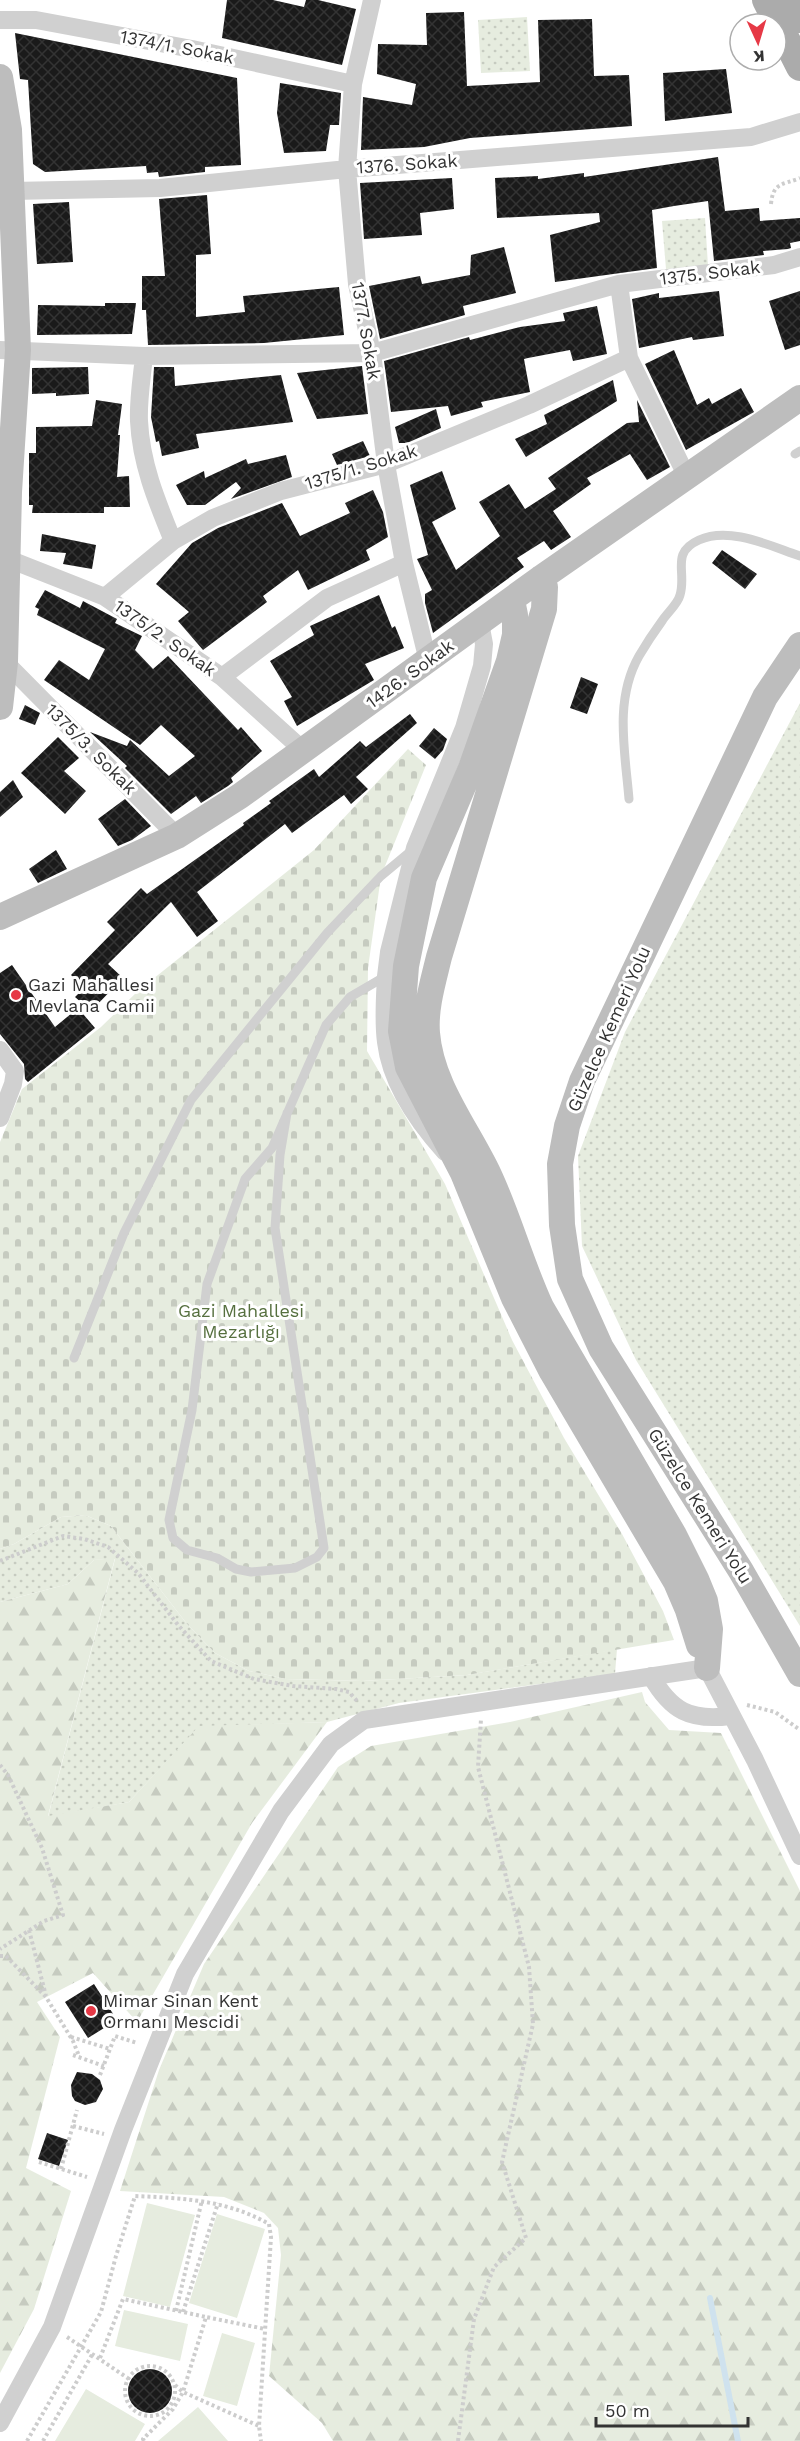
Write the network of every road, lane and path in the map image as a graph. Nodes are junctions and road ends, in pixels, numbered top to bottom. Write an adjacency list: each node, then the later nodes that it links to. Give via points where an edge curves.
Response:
1 (372, 0): 6 (street, 1377. Sokak)
2 (790, 5): 4 (main road)
3 (0, 20): 6 (street, 1374/1. Sokak, via 36,20)
4 (800, 67)
5 (0, 77): 10 (street, via 9,130)
6 (353, 84): 8 (street, 1377. Sokak)
7 (800, 122): 8 (street, 1376. Sokak, via 751,137)
8 (347, 169): 10 (street, 1376. Sokak, via 160,188); 16 (street, 1377. Sokak, via 357,284)
9 (800, 178): 11 (path, via 777,187)
10 (12, 190): 12 (street)
11 (771, 204)
12 (7, 227): 15 (street)
13 (800, 257): 14 (street, 1375. Sokak, via 774,265)
14 (619, 284): 16 (street, 1375. Sokak); 18 (street)
15 (9, 350): 17 (street, 1375. Sokak); 22 (street)
16 (372, 353): 17 (street, 1375. Sokak); 20 (street, 1377. Sokak)
17 (144, 356): 23 (street, via 139,419 142,454)
18 (629, 358): 20 (street, 1375/1. Sokak, via 530,405); 21 (street)
19 (800, 398): 21 (street, 1426. Sokak)
20 (386, 464): 23 (street, 1375/1. Sokak, via 280,491 213,518); 26 (street, 1377. Sokak)
21 (686, 475): 27 (street, 1426. Sokak)
22 (4, 492): 25 (street)
23 (173, 541): 28 (street, 1375/1. Sokak)
24 (800, 556): 37 (lane, via 746,538 717,536 687,546 681,557 680,597 638,657 626,689 622,718)
25 (6, 558): 28 (street, 1375/2. Sokak); 33 (street)
26 (404, 563): 32 (street, 1377. Sokak); 34 (street, via 327,598)
27 (541, 578): 29 (street, 1426. Sokak); 41 (street, via 545,587 543,609)
28 (105, 597): 34 (street, 1375/2. Sokak)
29 (512, 600): 30 (street, 1426. Sokak); 42 (street, via 515,635 510,661 424,878)
30 (480, 623): 32 (street, 1426. Sokak); 39 (street, via 484,644 482,666 464,728)
31 (800, 645): 49 (street, Güzelce Kemeri Yolu, via 765,698 582,1081 560,1164 562,1225 570,1279 601,1348 741,1571)
32 (428, 661): 36 (street, 1426. Sokak)
33 (3, 663): 35 (street); 38 (street, 1375/3. Sokak)
34 (222, 677): 36 (street, 1375/2. Sokak)
35 (0, 707)
36 (304, 751): 38 (street, 1426. Sokak)
37 (629, 799)
38 (177, 836): 40 (street, 1426. Sokak)
39 (415, 848): 42 (street, via 389,952); 46 (lane, via 381,876 327,933 191,1100 124,1233)
40 (0, 917)
41 (439, 957): 42 (street); 48 (street, via 427,1011 427,1034 439,1078 489,1174 541,1307 696,1579 710,1629)
42 (396, 971): 44 (lane, via 350,997 326,1025); 48 (street, via 408,1067 463,1173 514,1298 552,1372 676,1582)
43 (0, 1050): 45 (street, via 15,1071)
44 (287, 1113): 44 (lane, via 272,1148 245,1179 207,1284 192,1410 169,1520 173,1538 187,1550 251,1572 295,1568 317,1557 324,1548 275,1228)
45 (0, 1118)
46 (74, 1358)
47 (1, 1561): 53 (path, via 63,1536 108,1547 138,1573 211,1661 254,1679 349,1692 357,1700)
48 (707, 1668): 50 (street); 52 (street)
49 (800, 1674)
50 (651, 1676): 51 (street); 52 (street, via 672,1705 692,1716 713,1718)
51 (483, 1703): 53 (street); 95 (path, via 477,1767 529,1967 533,2024 502,2162 526,2238 494,2267 474,2319)
52 (735, 1710): 54 (path, via 775,1712); 56 (street)
53 (364, 1720): 63 (street, via 331,1744 281,1811 185,1974)
54 (800, 1730)
55 (0, 1765): 57 (path, via 42,1848 63,1916)
56 (800, 1856)
57 (29, 1930): 58 (path); 60 (path)
58 (0, 1949)
59 (0, 1956): 60 (path, via 6,1956)
60 (46, 1997): 61 (path)
61 (70, 2037): 62 (path); 65 (path)
62 (110, 2049): 63 (path, via 115,2036); 66 (path)
63 (155, 2049): 70 (street)
64 (73, 2055): 65 (path)
65 (79, 2056): 66 (path)
66 (104, 2066): 67 (path)
67 (100, 2075)
68 (77, 2110): 69 (path)
69 (73, 2126): 70 (path); 72 (path)
70 (120, 2139): 73 (street)
71 (39, 2162): 72 (path)
72 (61, 2169): 73 (path)
73 (104, 2182): 79 (street)
74 (202, 2200): 75 (path); 76 (path); 81 (path, via 135,2196 101,2312)
75 (218, 2203): 77 (path); 80 (path, via 268,2224 271,2237)
76 (176, 2311): 77 (path); 83 (path, via 123,2299)
77 (183, 2312): 78 (path)
78 (206, 2318): 80 (path); 86 (path)
79 (52, 2327): 81 (path); 88 (street)
80 (265, 2330): 90 (path)
81 (81, 2345): 82 (path); 92 (path)
82 (93, 2353): 83 (path); 93 (path)
83 (100, 2358): 84 (path)
84 (129, 2379): 85 (path, via 140,2368 157,2367); 87 (path, via 128,2402 138,2413)
85 (175, 2385): 86 (path); 87 (path, via 168,2409)
86 (183, 2392): 89 (path); 90 (path)
87 (153, 2416): 89 (path)
88 (0, 2423)
89 (159, 2424): 91 (path)
90 (260, 2426): 94 (path)
91 (143, 2440)
92 (27, 2441)
93 (43, 2441)
94 (261, 2441)
95 (458, 2441)

